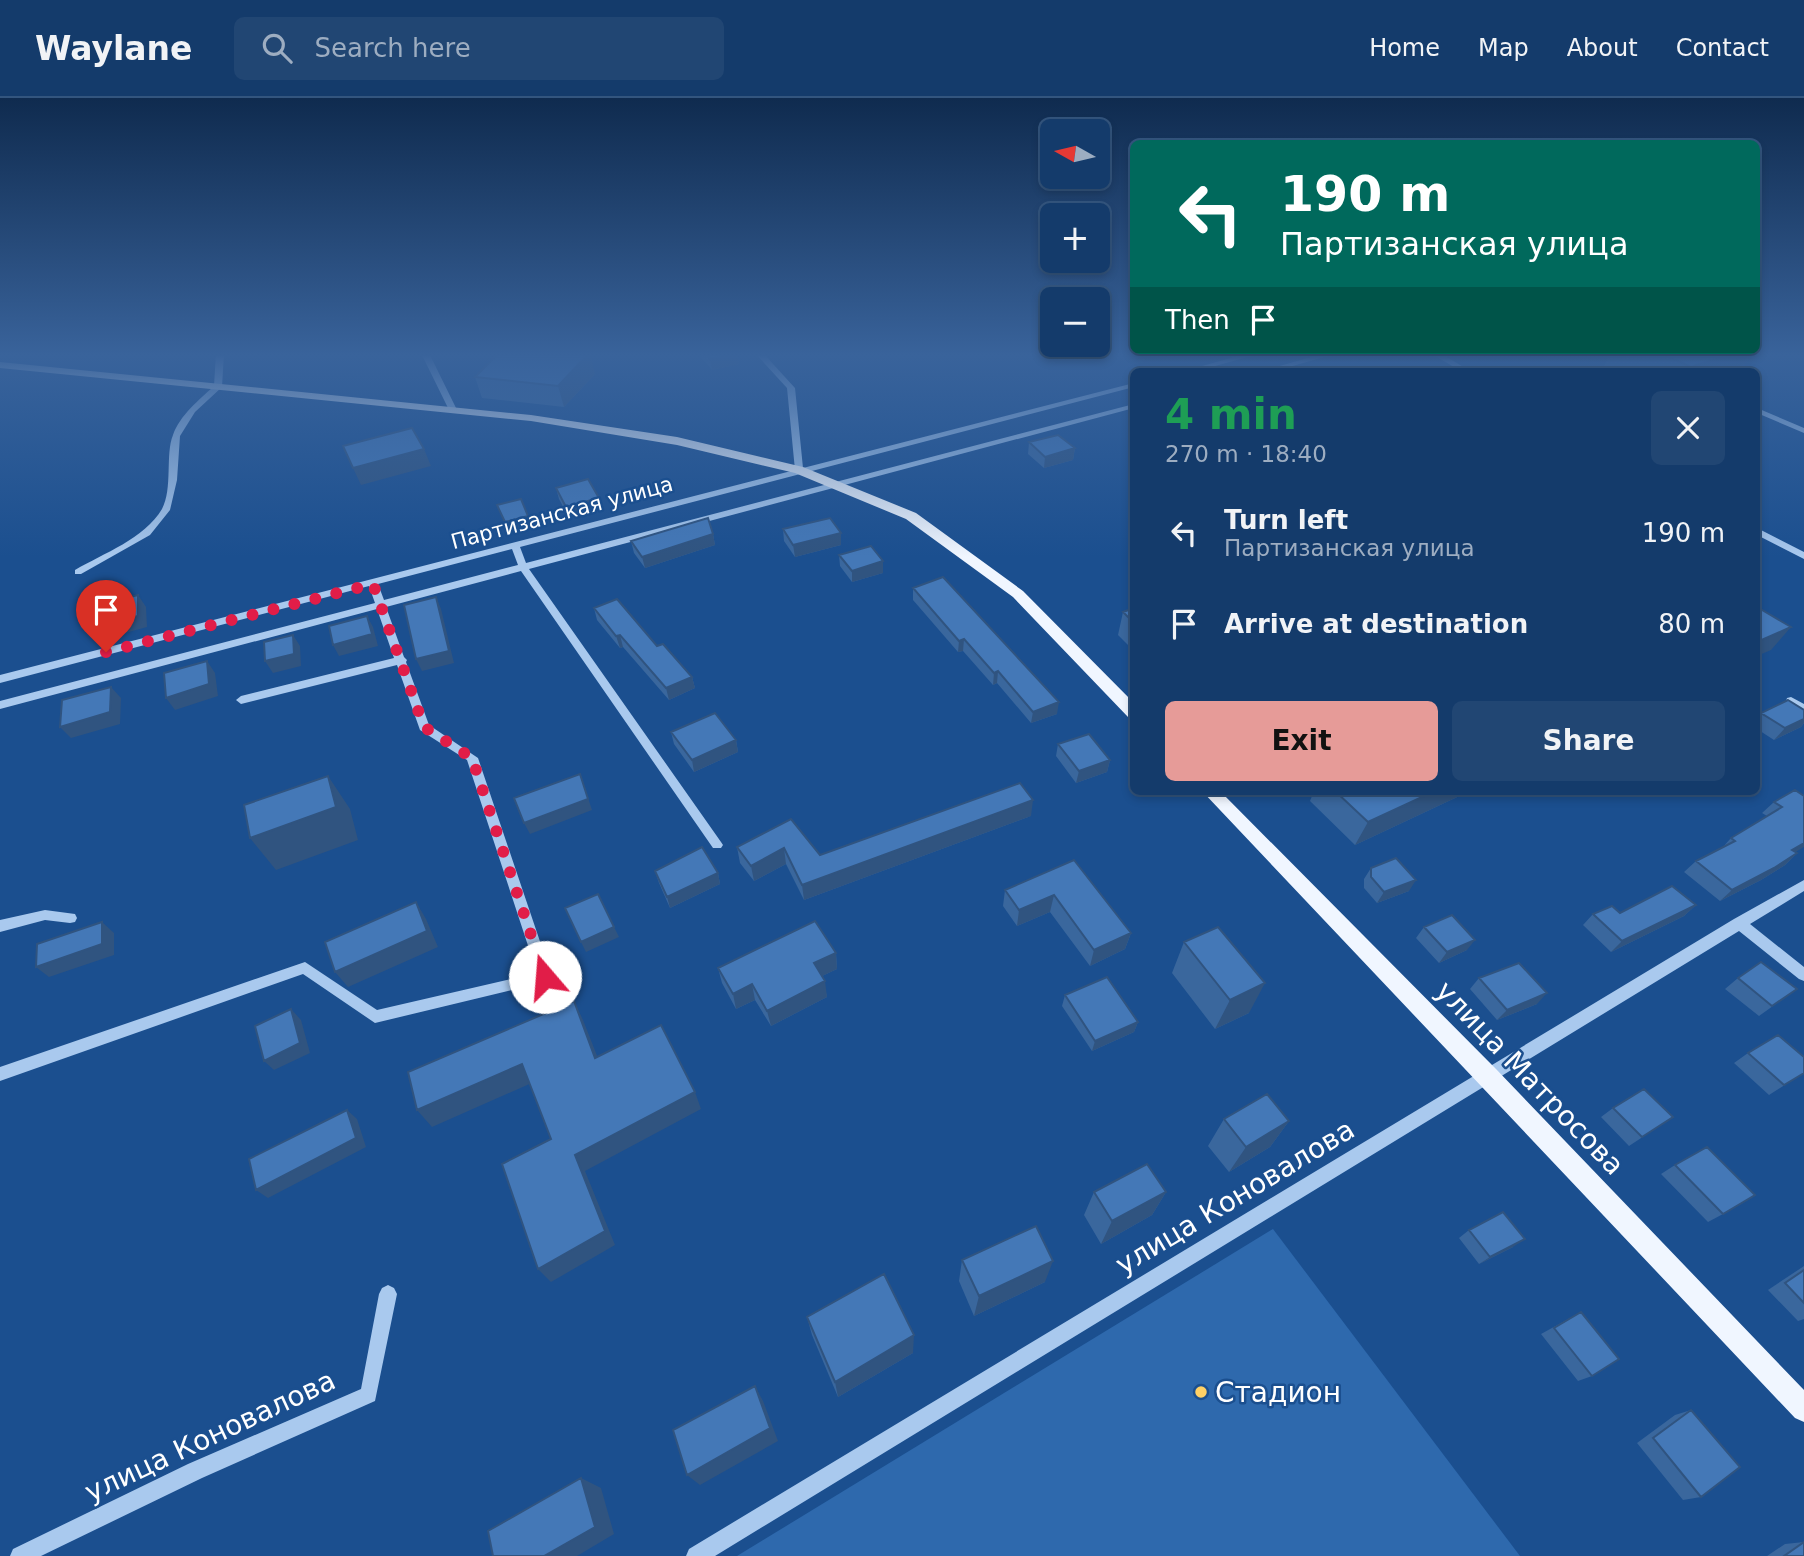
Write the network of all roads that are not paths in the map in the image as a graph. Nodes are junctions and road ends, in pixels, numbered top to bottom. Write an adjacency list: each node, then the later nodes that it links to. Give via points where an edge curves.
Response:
1 (186, 421): 14 (street, via 176,436 167,508 147,533)
2 (550, 421): 8 (main road, via 677,441)
3 (794, 421): 8 (street)
4 (992, 421): 8 (street, Партизанская улица)
5 (1073, 421): 9 (street, Партизанская улица)
6 (1782, 421): 7 (street)
7 (1804, 431)
8 (799, 470): 9 (main road); 11 (street, Партизанская улица)
9 (833, 484): 13 (street, Партизанская улица); 22 (main road, via 911,516 1018,594)
10 (1760, 533): 12 (street)
11 (515, 546): 13 (street); 15 (street, Партизанская улица)
12 (1804, 556)
13 (523, 567): 16 (street, Партизанская улица); 25 (street)
14 (78, 572)
15 (373, 584): 16 (street); 18 (street, Партизанская улица)
16 (379, 605): 17 (street); 21 (street, Партизанская улица)
17 (402, 660): 19 (street); 31 (street, via 424,727 472,758 545,977 375,1017 305,968)
18 (0, 679)
19 (241, 700)
20 (1791, 701): 23 (street)
21 (0, 705)
22 (1130, 709)
23 (1804, 709)
24 (1214, 795): 32 (main road, улица Матросова)
25 (717, 845)
26 (1804, 884): 28 (street, улица Коновалова)
27 (70, 918): 29 (street, via 45,915)
28 (1740, 923): 30 (street); 32 (street, улица Коновалова)
29 (0, 926)
30 (1804, 975)
31 (0, 1074)
32 (1488, 1076): 34 (main road, улица Матросова); 36 (street, улица Коновалова)
33 (388, 1294): 35 (street, улица Коновалова, via 369,1395 195,1471)
34 (1804, 1409)
35 (20, 1556)
36 (696, 1556)

